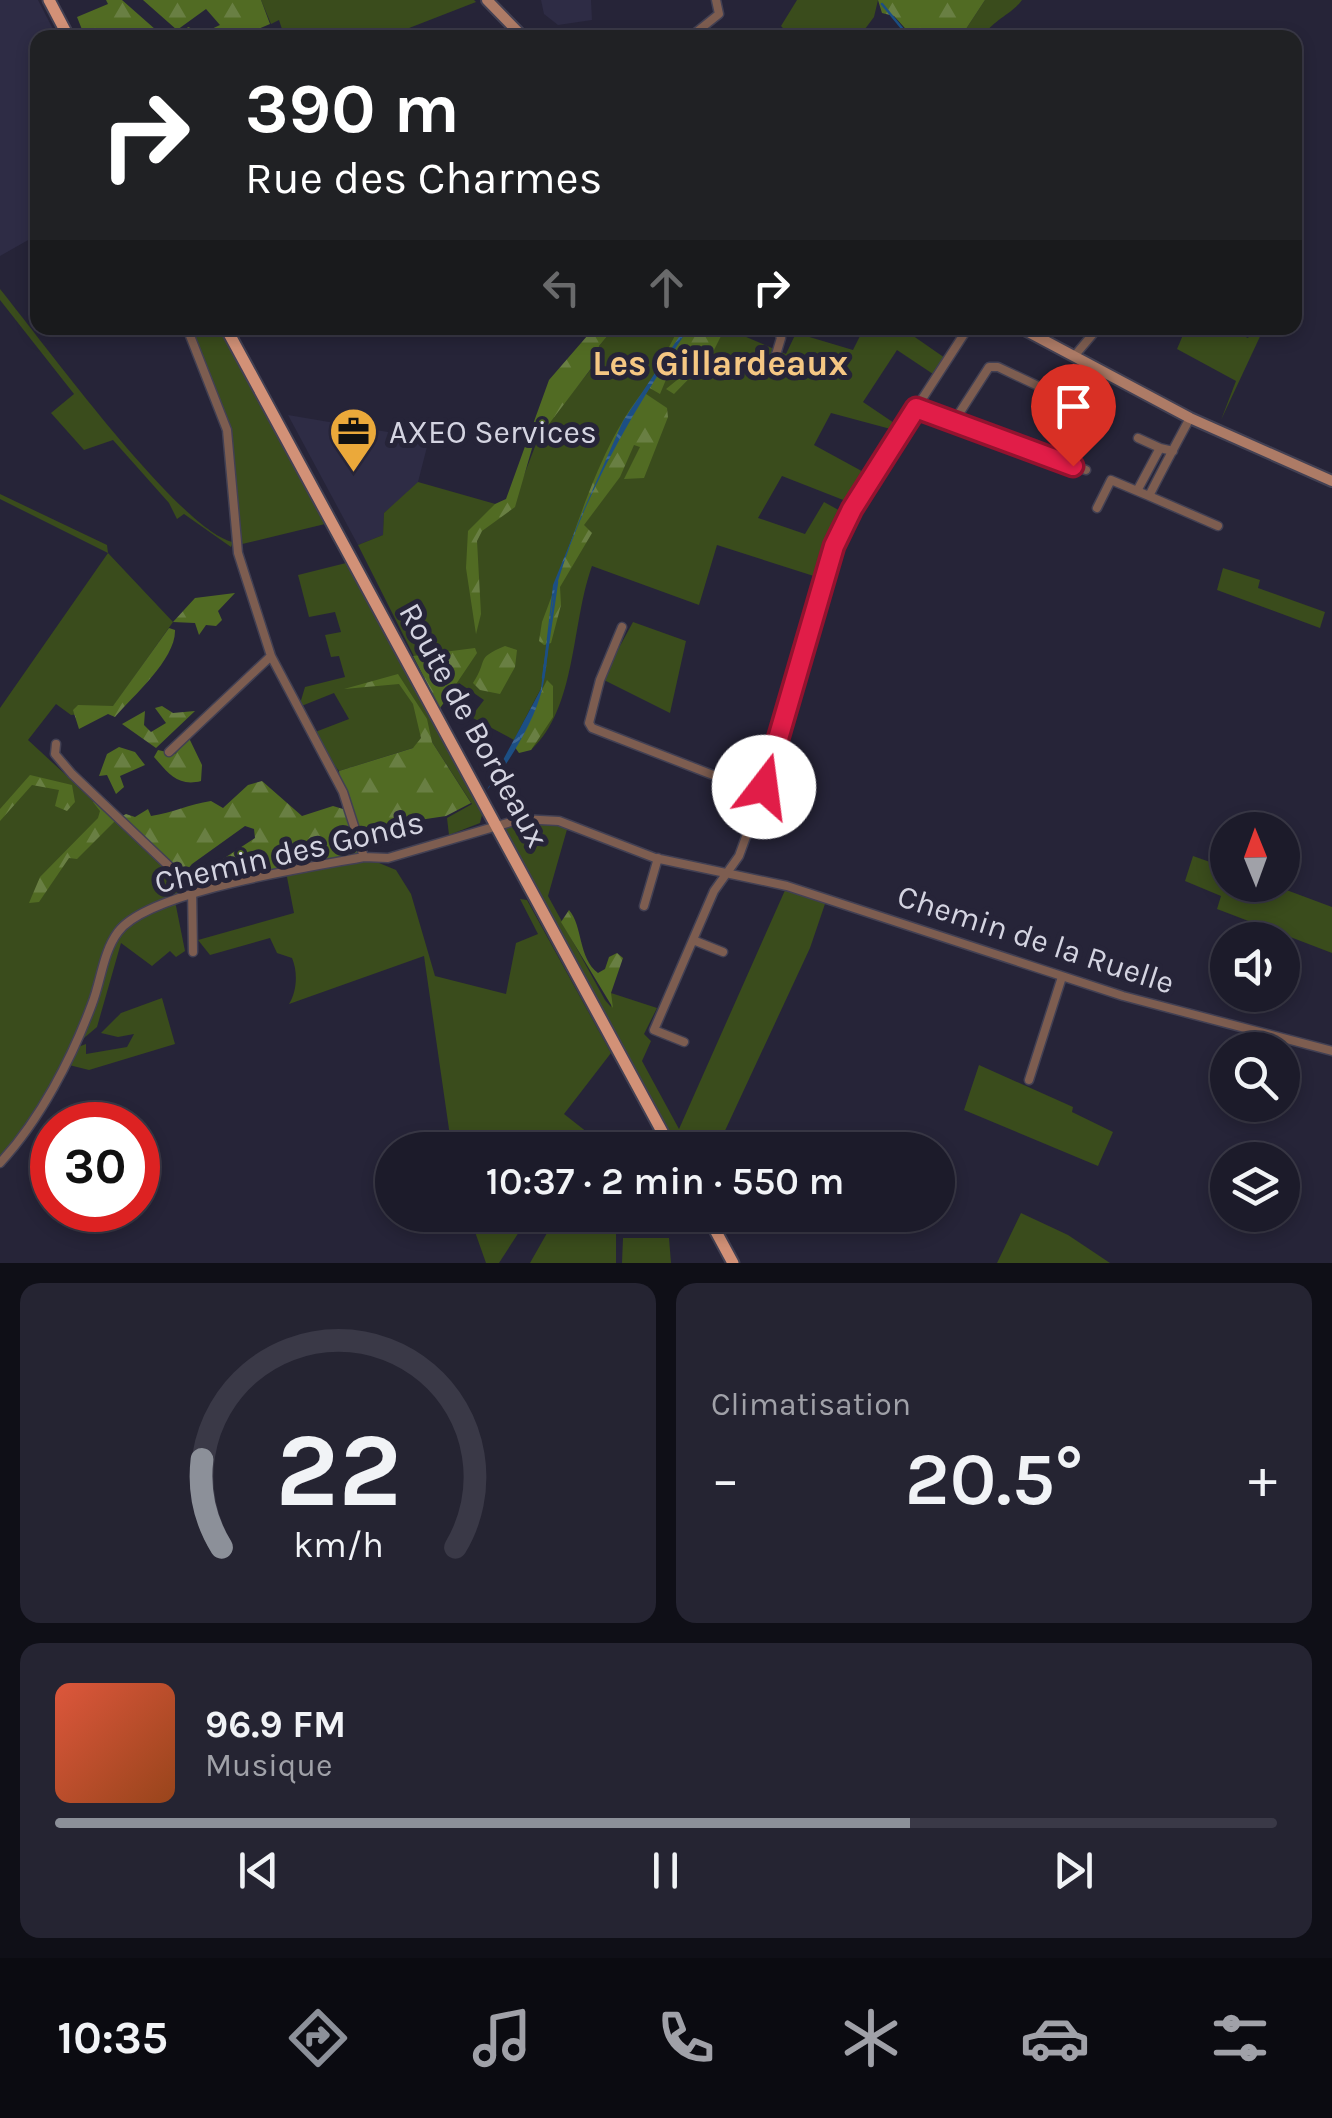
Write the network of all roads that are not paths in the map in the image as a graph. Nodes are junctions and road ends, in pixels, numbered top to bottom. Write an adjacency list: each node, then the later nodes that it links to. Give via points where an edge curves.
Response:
1 (49, 0): 4 (main road)
2 (487, 0): 5 (street)
3 (716, 0): 6 (street, via 718,14)
4 (65, 30)
5 (516, 30)
6 (699, 30)
7 (190, 335): 29 (street, via 227,430 238,552)
8 (230, 335): 33 (main road, Route de Bordeaux)
9 (780, 335): 14 (street)
10 (964, 335): 15 (street)
11 (1035, 335): 13 (street)
12 (1092, 335): 13 (street)
13 (1076, 354): 16 (street)
14 (775, 358)
15 (916, 408): 17 (street); 32 (street, via 834,546)
16 (1190, 418): 20 (street); 23 (street)
17 (953, 423): 21 (street); 21 (street, via 989,367 998,367 1093,412)
18 (1138, 438): 19 (street)
19 (1160, 448): 20 (street); 24 (street)
20 (1173, 451): 25 (street)
21 (1073, 466): 22 (street)
22 (1086, 470)
23 (1332, 481)
24 (1138, 492): 25 (street); 26 (street, via 1110,480)
25 (1149, 496): 27 (street)
26 (1097, 508)
27 (1218, 526)
28 (622, 626): 32 (street, via 600,680 592,728 731,782)
29 (270, 656): 31 (street); 34 (street, via 342,792)
30 (56, 744): 37 (street, via 55,754 72,774)
31 (169, 752)
32 (764, 787): 36 (street, via 739,856)
33 (497, 825): 34 (street, Chemin des Gonds, via 388,858); 35 (street, Chemin des Gonds, via 558,821); 46 (main road, Route de Bordeaux)
34 (364, 856): 37 (street, Chemin des Gonds)
35 (658, 858): 36 (street, Chemin de la Ruelle); 38 (street)
36 (726, 870): 39 (street); 42 (street, Chemin de la Ruelle)
37 (195, 894): 40 (street); 47 (street, Chemin des Gonds, via 134,917 118,932 66,1060)
38 (644, 906)
39 (692, 940): 41 (street); 43 (street, via 654,1030)
40 (193, 952)
41 (723, 952)
42 (1062, 977): 44 (street, Chemin de la Ruelle); 45 (street)
43 (684, 1042)
44 (1332, 1051)
45 (1028, 1080)
46 (662, 1132)
47 (0, 1162)
48 (716, 1232): 49 (main road)
49 (733, 1263)

